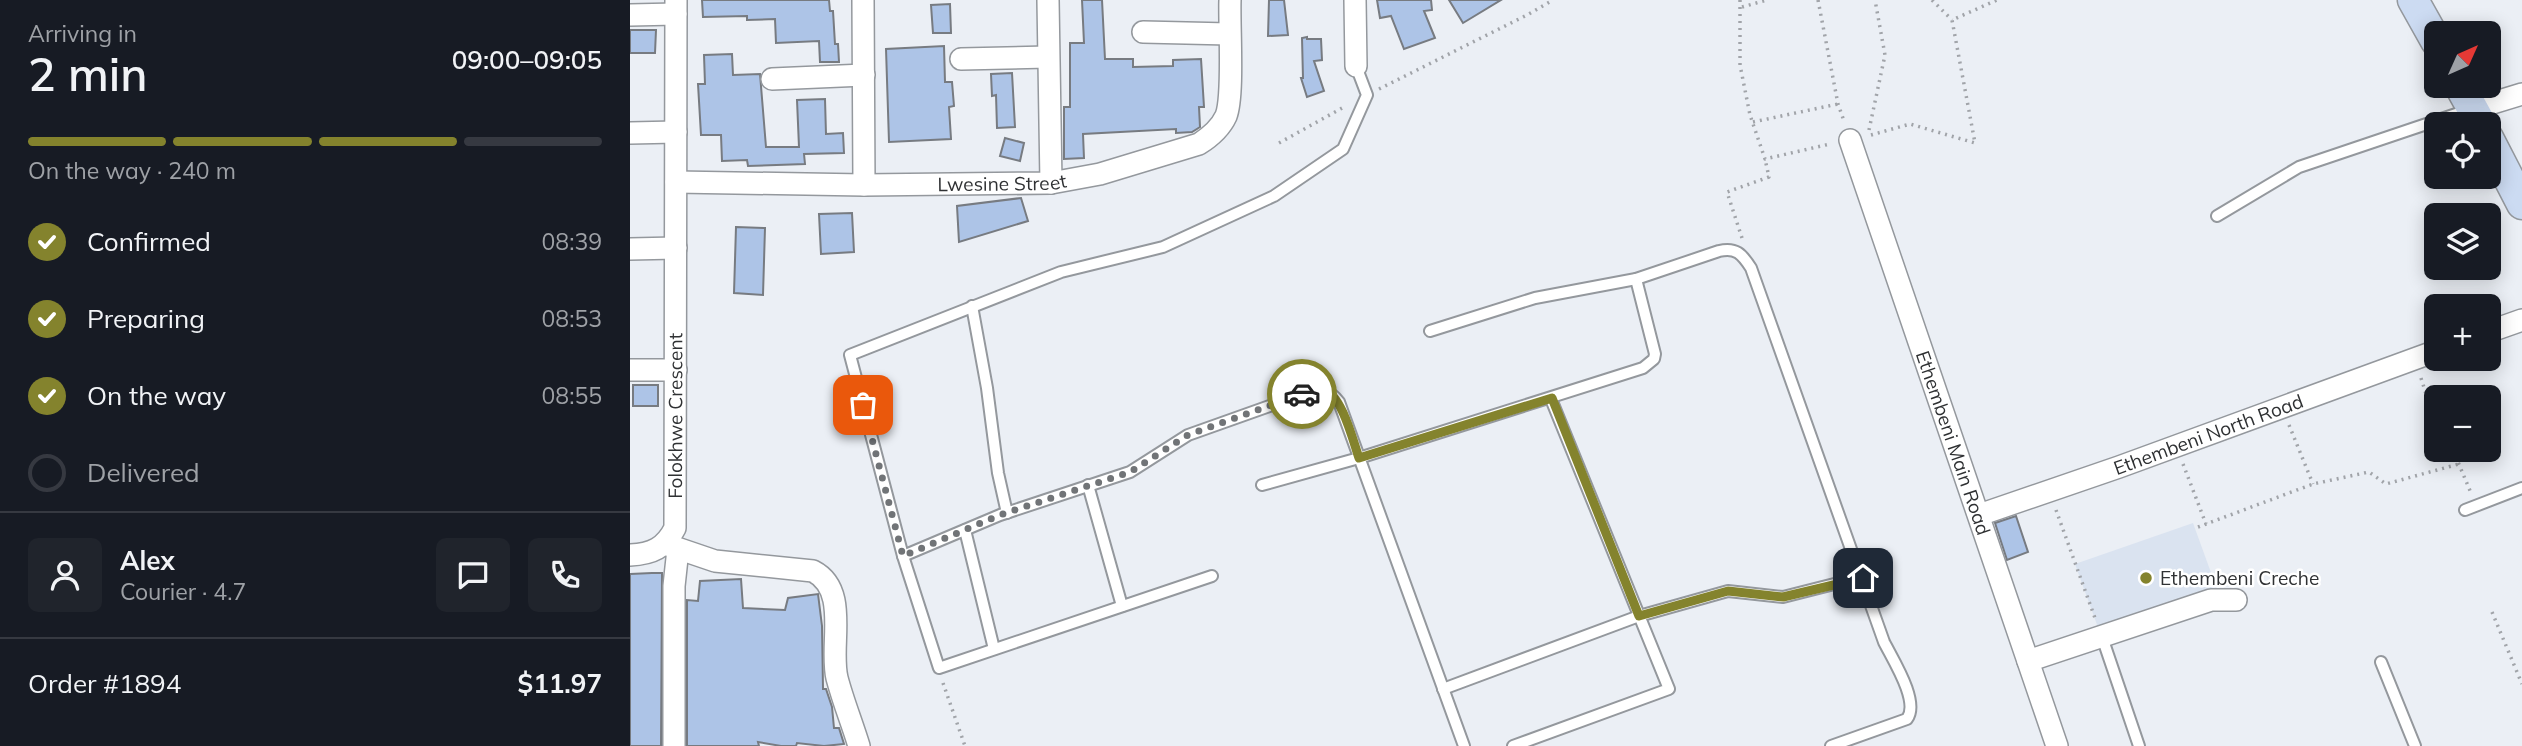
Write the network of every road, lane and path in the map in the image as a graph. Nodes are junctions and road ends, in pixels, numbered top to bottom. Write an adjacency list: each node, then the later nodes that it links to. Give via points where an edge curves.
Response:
1 (863, 0): 23 (street)
2 (1048, 0): 20 (street)
3 (1230, 0): 19 (street, Lwesine Street)
4 (1355, 0): 22 (street)
5 (1553, 0): 26 (path)
6 (1740, 0): 14 (path)
7 (1768, 0): 14 (path)
8 (1818, 0): 27 (path)
9 (1875, 0): 16 (path, via 1885,55 1868,136 1910,124 1975,142)
10 (1932, 0): 16 (path)
11 (1997, 0): 16 (path)
12 (2413, 0): 17 (main road)
13 (676, 7): 15 (street, Folokhwe Crescent); 30 (street, Folokhwe Crescent)
14 (1742, 7): 34 (path, via 1740,65)
15 (630, 15)
16 (1952, 20)
17 (2425, 21)
18 (1143, 32): 19 (street)
19 (1229, 34): 37 (street, Lwesine Street, via 1229,107 1212,135 1199,144 1113,170)
20 (1048, 57): 21 (street); 37 (street)
21 (961, 59)
22 (1356, 66): 26 (lane)
23 (864, 75): 24 (street); 38 (street)
24 (772, 79)
25 (2522, 94): 28 (street)
26 (1367, 95): 33 (path); 45 (lane, via 1343,149 1274,196 1163,247 1061,272)
27 (1838, 104): 29 (path); 32 (path)
28 (2471, 106): 40 (lane, via 2299,167)
29 (1753, 122)
30 (676, 132): 31 (street); 36 (street, Folokhwe Crescent)
31 (630, 133)
32 (1850, 139): 34 (path); 67 (street, Ethembeni Main Road)
33 (1279, 143)
34 (1765, 159): 43 (path, via 1769,177 1727,192 1742,239)
35 (2501, 163): 39 (main road)
36 (676, 182): 38 (street, Lwesine Street); 41 (street, Folokhwe Crescent)
37 (1051, 183): 38 (street, Lwesine Street)
38 (864, 185)
39 (2522, 204)
40 (2217, 216)
41 (676, 248): 42 (street); 52 (street, Folokhwe Crescent)
42 (630, 250)
43 (1738, 251): 44 (lane, via 1719,251); 75 (lane, via 1751,268)
44 (1636, 279): 48 (lane, via 1535,299); 54 (lane, via 1654,359 1643,368)
45 (972, 306): 66 (lane); 73 (lane, via 850,355)
46 (2522, 320): 47 (street)
47 (2501, 327)
48 (1430, 331)
49 (2424, 356): 50 (street, Ethembeni North Road)
50 (2415, 359): 53 (path); 55 (street, Ethembeni North Road)
51 (630, 370): 52 (street)
52 (676, 370): 71 (street, Folokhwe Crescent)
53 (2424, 388)
54 (1552, 398): 57 (lane); 79 (lane)
55 (2282, 407): 56 (street, Ethembeni North Road); 59 (path)
56 (2176, 445): 63 (street, Ethembeni North Road); 68 (path)
57 (1359, 458): 60 (lane, via 1339,402 1322,389 1188,435 1130,472); 61 (lane); 86 (lane)
58 (2459, 464): 59 (path, via 2386,484 2369,472); 64 (path)
59 (2313, 484): 68 (path)
60 (1088, 485): 66 (lane); 77 (lane)
61 (1262, 485)
62 (2522, 488): 64 (lane)
63 (2049, 492): 67 (street, Ethembeni North Road); 80 (path)
64 (2477, 507): 65 (lane)
65 (2465, 510)
66 (1007, 513): 70 (lane)
67 (1979, 515): 82 (street, Ethembeni Main Road)
68 (2206, 524): 69 (path)
69 (2199, 527)
70 (965, 530): 73 (lane); 81 (lane)
71 (672, 546): 72 (street); 87 (street, Folokhwe Crescent); 88 (street, via 715,561 813,571 824,577 836,621 836,676)
72 (630, 555)
73 (903, 556): 84 (lane)
74 (1212, 576): 77 (lane)
75 (1863, 578): 79 (lane, via 1783,597 1728,591); 92 (lane, via 1912,713 1897,724)
76 (2236, 600): 80 (street, via 2211,600)
77 (1122, 606): 81 (lane)
78 (2492, 612): 85 (path)
79 (1639, 616): 86 (lane); 91 (lane, via 1669,689)
80 (2102, 637): 82 (street); 94 (lane)
81 (994, 649): 84 (lane)
82 (2028, 661): 93 (street, Ethembeni Main Road)
83 (2381, 662): 95 (lane)
84 (939, 668): 89 (path)
85 (2522, 684)
86 (1443, 689): 90 (lane)
87 (674, 746)
88 (859, 746)
89 (965, 746)
90 (1464, 746)
91 (1513, 746)
92 (1831, 746)
93 (2057, 746)
94 (2139, 746)
95 (2415, 746)

